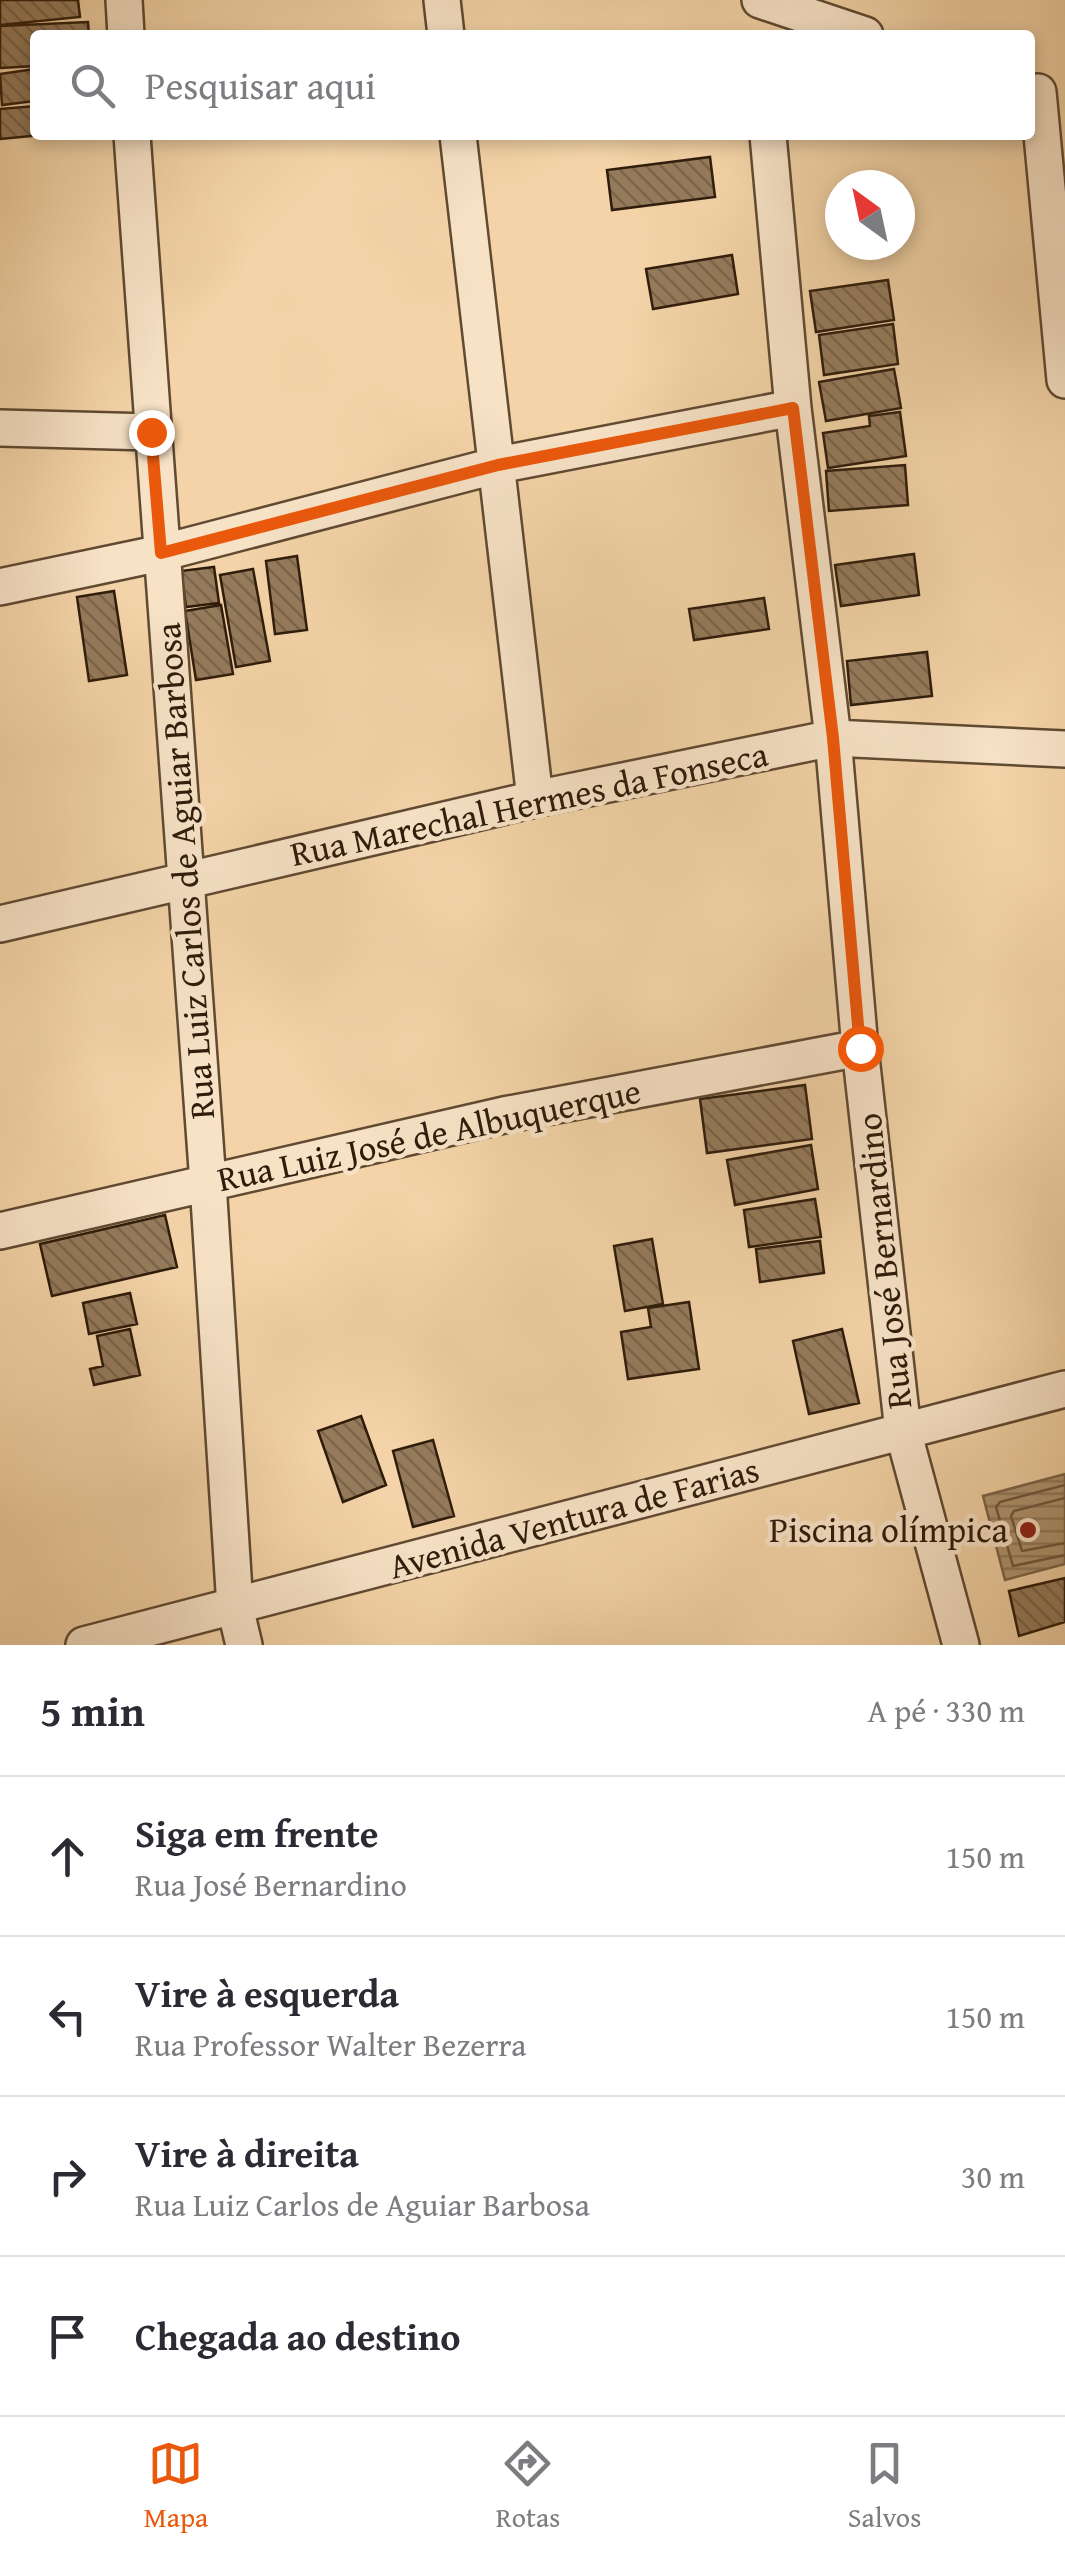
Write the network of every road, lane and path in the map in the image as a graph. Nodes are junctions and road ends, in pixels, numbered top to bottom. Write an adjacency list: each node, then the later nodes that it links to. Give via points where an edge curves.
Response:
1 (124, 0): 4 (street)
2 (442, 0): 5 (street)
3 (758, 0): 6 (street); 7 (street)
4 (126, 30)
5 (445, 30)
6 (759, 30)
7 (851, 30)
8 (1044, 94): 12 (street)
9 (132, 140): 15 (street, Rua Luiz Carlos de Aguiar Barbosa)
10 (459, 140): 16 (street)
11 (768, 140): 13 (street, Rua José Bernardino)
12 (1065, 380)
13 (793, 408): 16 (street); 19 (street, Rua José Bernardino)
14 (0, 428): 15 (street)
15 (151, 432): 17 (street, Rua Luiz Carlos de Aguiar Barbosa)
16 (498, 465): 17 (street); 21 (street)
17 (161, 553): 18 (street); 22 (street, Rua Luiz Carlos de Aguiar Barbosa)
18 (0, 587)
19 (833, 738): 20 (street, Rua Marechal Hermes da Fonseca); 21 (street, Rua Marechal Hermes da Fonseca); 24 (street, Rua José Bernardino)
20 (1065, 748)
21 (535, 799): 22 (street, Rua Marechal Hermes da Fonseca)
22 (186, 880): 23 (street, Rua Marechal Hermes da Fonseca); 25 (street, Rua Luiz Carlos de Aguiar Barbosa)
23 (0, 924)
24 (860, 1048): 25 (street, Rua Luiz José de Albuquerque, via 504,1114); 28 (street, Rua José Bernardino)
25 (208, 1184): 26 (street, Rua Luiz José de Albuquerque); 29 (street, Rua Luiz Carlos de Aguiar Barbosa)
26 (0, 1232)
27 (1065, 1389): 28 (street, Avenida Ventura de Farias)
28 (903, 1432): 29 (street, Avenida Ventura de Farias); 32 (street, Rua José Bernardino)
29 (235, 1607): 30 (street, Avenida Ventura de Farias); 31 (street, Rua Luiz Carlos de Aguiar Barbosa)
30 (84, 1645)
31 (244, 1645)
32 (962, 1645)

